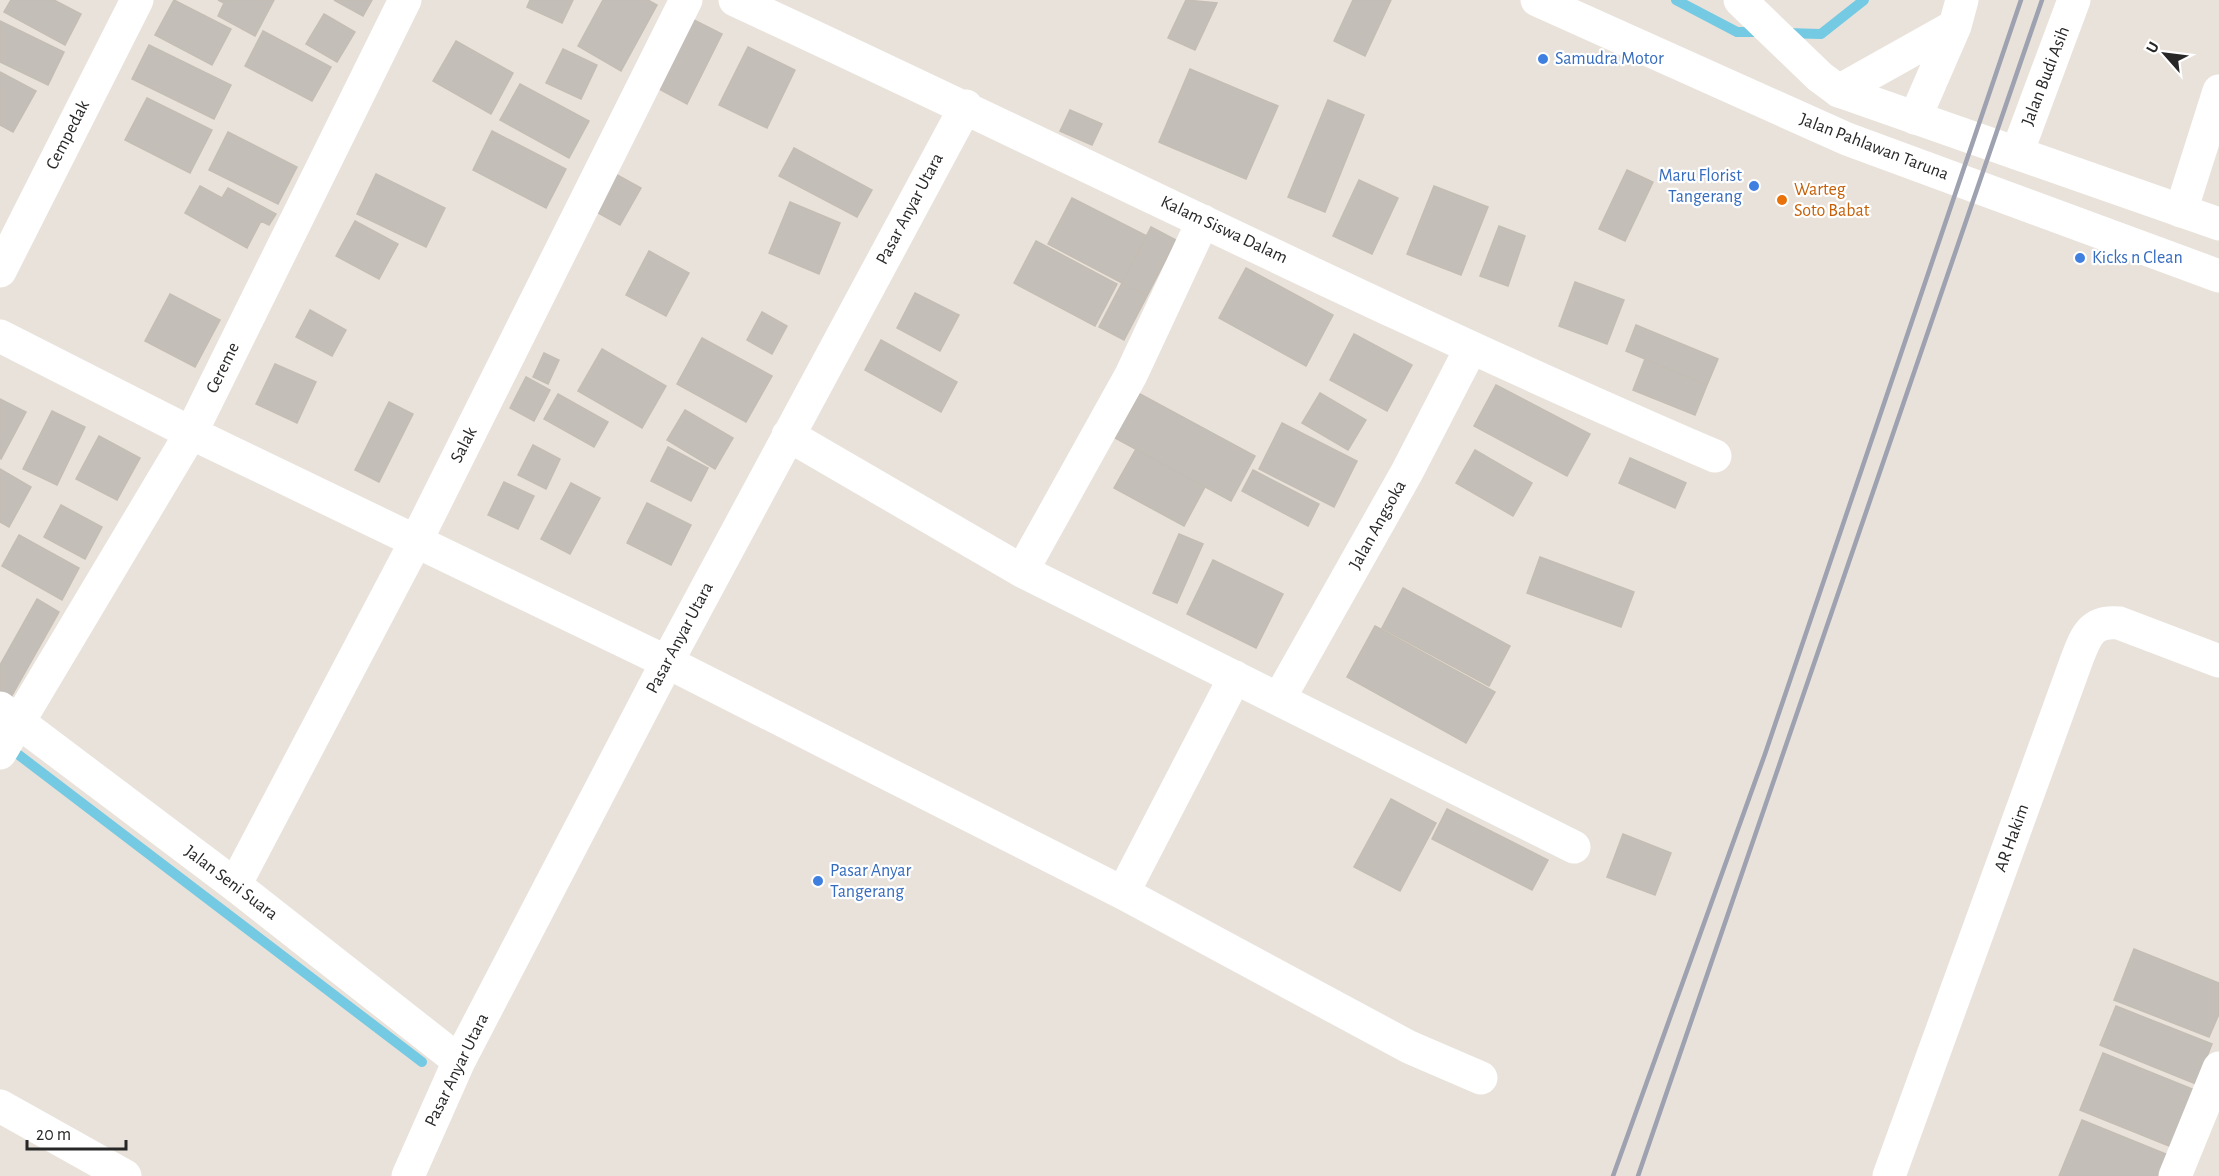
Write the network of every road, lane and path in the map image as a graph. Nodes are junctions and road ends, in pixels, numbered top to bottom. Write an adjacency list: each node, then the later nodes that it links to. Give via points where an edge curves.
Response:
1 (137, 0): 17 (street, Cempedak)
2 (405, 0): 21 (street, Cereme)
3 (686, 0): 24 (street, Salak)
4 (735, 0): 11 (street, Kalam Siswa Dalam)
5 (1537, 0): 18 (street, Jalan Pahlawan Taruna, via 1847,139)
6 (2074, 0): 13 (street, Jalan Budi Asih)
7 (1742, 1): 9 (street)
8 (1959, 13): 9 (street); 12 (street)
9 (1829, 84): 12 (street)
10 (2219, 92): 14 (street)
11 (966, 106): 15 (street, Kalam Siswa Dalam); 22 (street, Pasar Anyar Utara)
12 (1916, 118): 13 (street)
13 (2017, 153): 14 (street)
14 (2181, 211): 16 (street)
15 (1203, 221): 20 (street, Kalam Siswa Dalam); 25 (street, via 1131,375)
16 (2219, 224)
17 (0, 271)
18 (2219, 276)
19 (0, 336): 21 (street)
20 (1471, 348): 23 (street, Kalam Siswa Dalam); 29 (street, Jalan Angsoka, via 1407,472)
21 (191, 433): 24 (street); 30 (street, Cereme)
22 (788, 435): 25 (street); 27 (street, Pasar Anyar Utara)
23 (1715, 456)
24 (416, 541): 27 (street); 32 (street, Salak)
25 (1022, 571): 28 (street)
26 (2219, 661): 40 (street, AR Hakim, via 2119,623 2104,622 2092,628 2077,659)
27 (666, 662): 33 (street); 34 (street, Pasar Anyar Utara)
28 (1235, 677): 29 (street); 33 (street)
29 (1279, 699): 31 (street)
30 (6, 735): 32 (street, Jalan Seni Suara)
31 (1574, 847)
32 (235, 885): 34 (street, Jalan Seni Suara)
33 (1123, 893): 36 (street, via 1409,1047)
34 (459, 1061): 39 (street, Pasar Anyar Utara)
35 (2219, 1068): 41 (street)
36 (1481, 1078)
37 (0, 1106): 38 (street)
38 (125, 1176)
39 (408, 1176)
40 (1889, 1176)
41 (2175, 1176)

